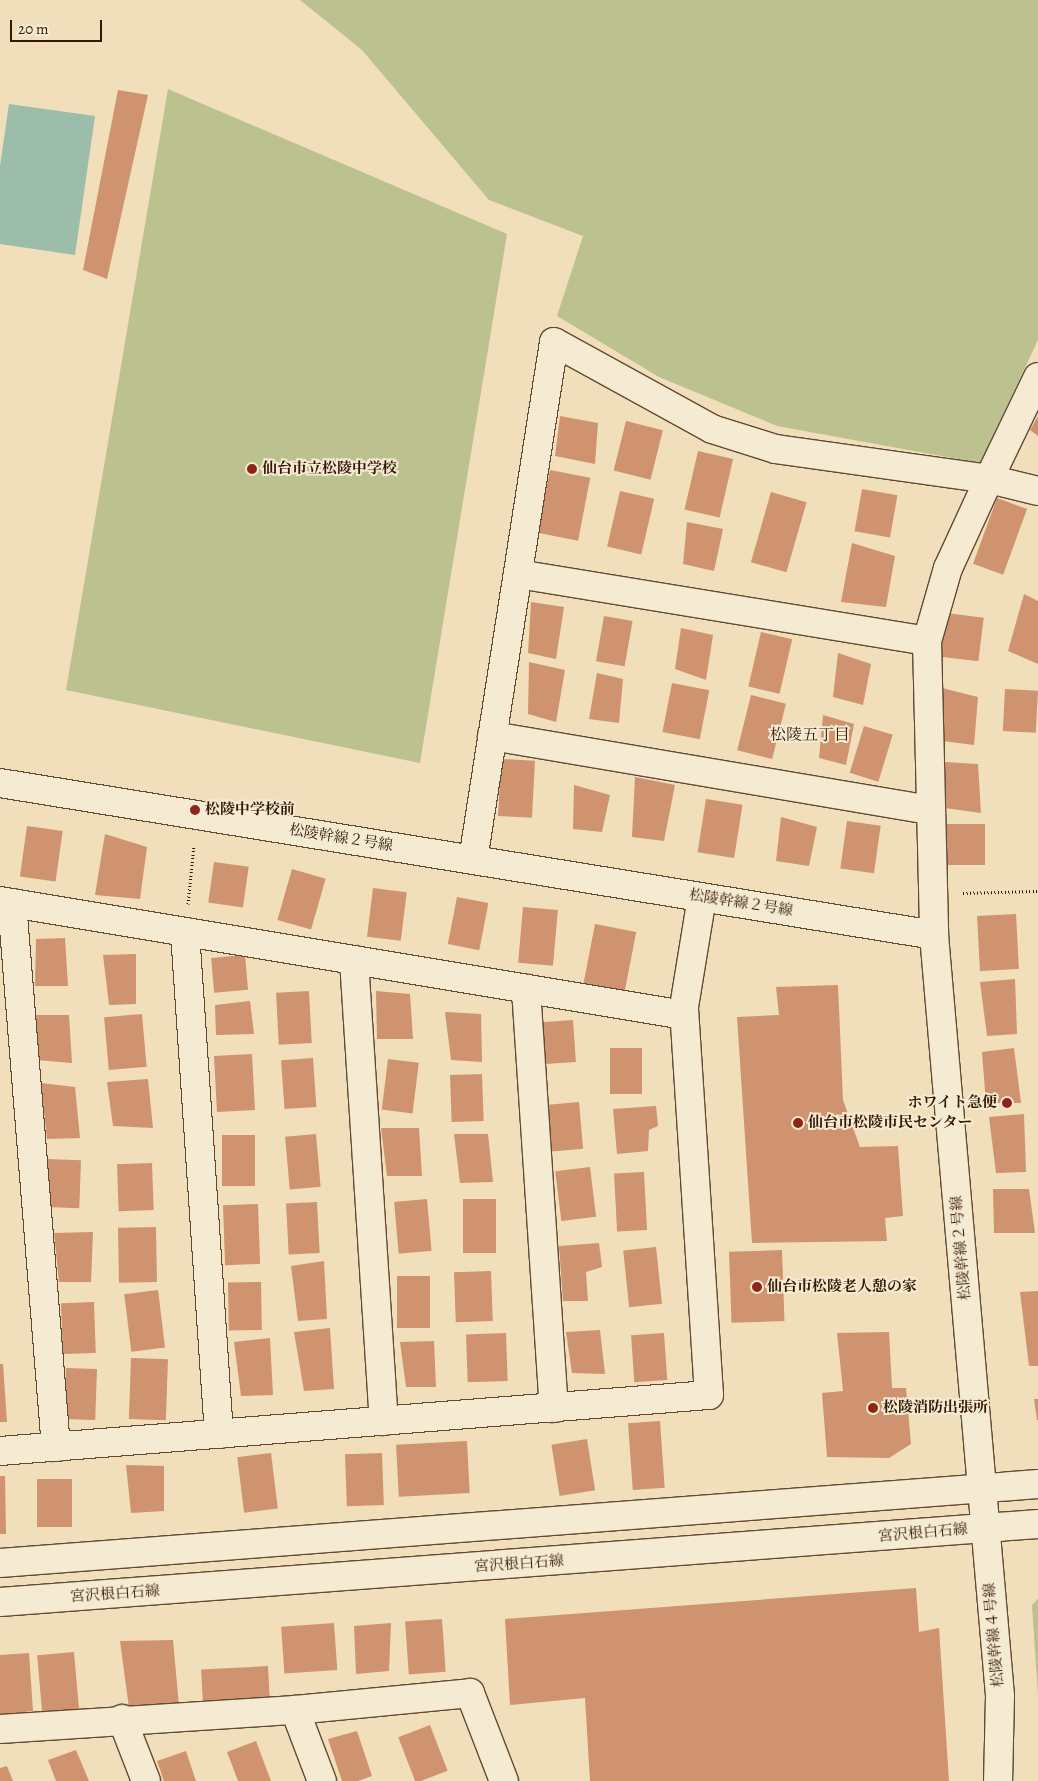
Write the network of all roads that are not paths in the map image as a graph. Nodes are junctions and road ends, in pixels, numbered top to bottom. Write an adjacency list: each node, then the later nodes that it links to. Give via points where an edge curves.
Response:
1 (1038, 377): 2 (street)
2 (989, 479): 3 (street); 4 (street, via 776,448 712,429 554,342); 5 (street, via 948,568)
3 (1038, 491)
4 (518, 574): 5 (street); 6 (street)
5 (927, 642): 8 (street)
6 (492, 736): 8 (street); 9 (street)
7 (0, 783): 9 (street, 松陵幹線２号線)
8 (930, 810): 13 (street)
9 (473, 860): 10 (street, 松陵幹線２号線)
10 (702, 897): 13 (street, 松陵幹線２号線); 16 (street)
11 (6, 902): 12 (street); 20 (street)
12 (185, 932): 14 (street); 19 (street)
13 (934, 935): 23 (street, 松陵幹線２号線)
14 (354, 960): 15 (street); 18 (street)
15 (526, 988): 16 (street); 17 (street)
16 (684, 1015): 17 (street, via 709,1396)
17 (554, 1408): 18 (street)
18 (384, 1421): 19 (street)
19 (219, 1434): 20 (street)
20 (56, 1446): 21 (street)
21 (0, 1451)
22 (1038, 1484): 23 (street)
23 (982, 1488): 25 (street, 松陵幹線４号線); 26 (street)
24 (1038, 1524): 25 (street, 宮沢根白石線)
25 (985, 1528): 27 (street, 宮沢根白石線); 34 (street, 松陵幹線４号線, via 1000,1696)
26 (0, 1563)
27 (0, 1602)
28 (295, 1710): 29 (street); 32 (street); 33 (street, via 470,1692)
29 (122, 1719): 30 (street); 31 (street)
30 (0, 1729)
31 (146, 1781)
32 (322, 1781)
33 (504, 1781)
34 (998, 1781)

